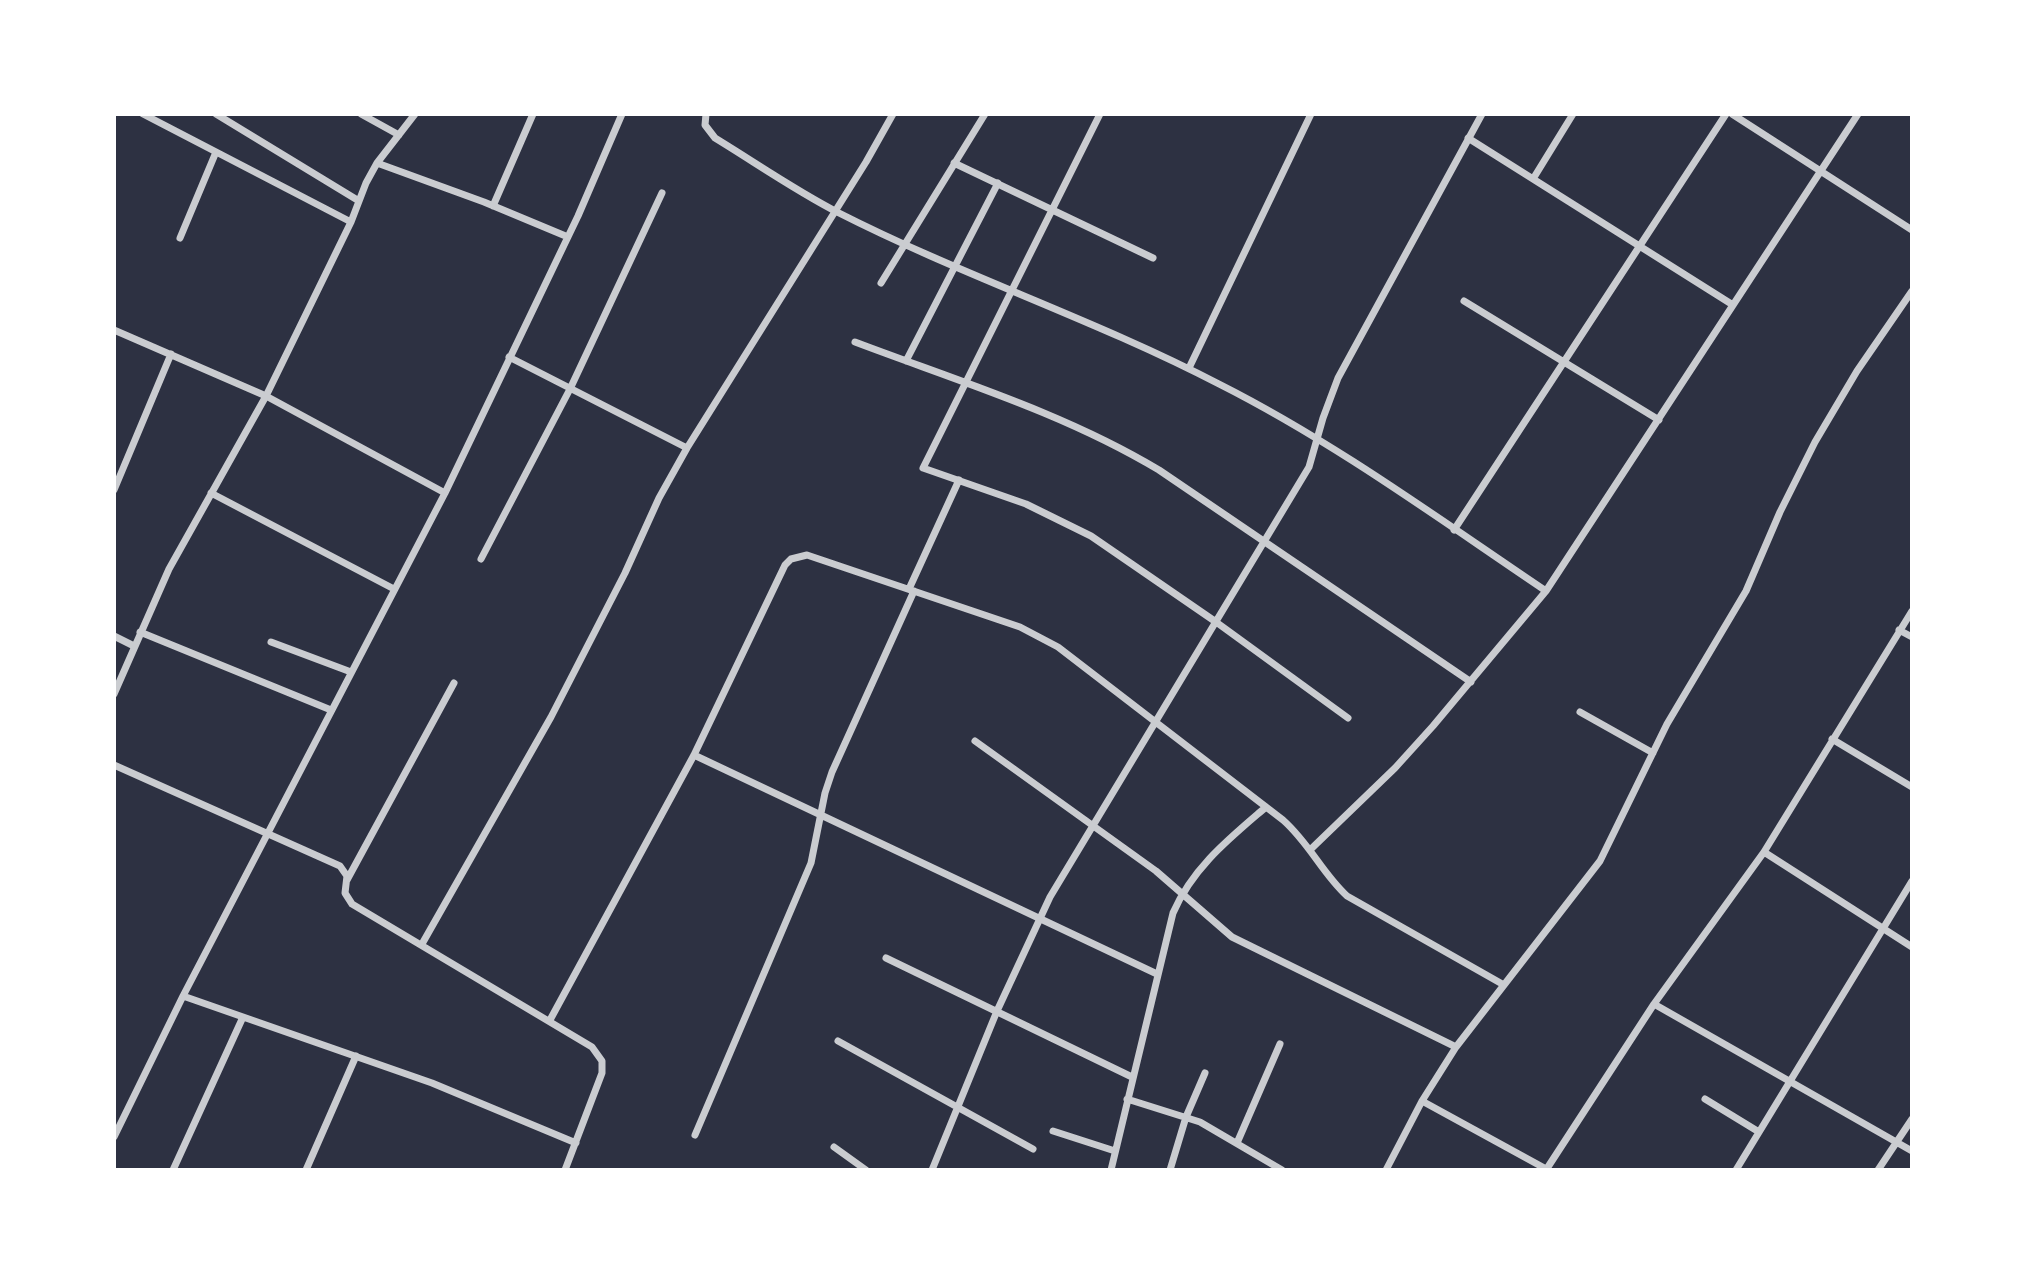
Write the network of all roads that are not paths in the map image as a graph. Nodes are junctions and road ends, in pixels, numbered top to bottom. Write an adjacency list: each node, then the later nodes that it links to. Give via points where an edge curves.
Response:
1 (143, 114): 18 (street)
2 (216, 114): 25 (street)
3 (361, 114): 16 (street)
4 (415, 114): 16 (street)
5 (533, 114): 26 (street)
6 (622, 114): 31 (street)
7 (706, 114): 28 (street, via 705,125 715,138)
8 (893, 114): 28 (street)
9 (985, 114): 20 (street)
10 (1100, 114): 27 (street)
11 (1311, 114): 48 (street)
12 (1482, 114): 17 (street)
13 (1573, 114): 22 (street)
14 (1729, 114): 21 (street); 34 (street)
15 (1858, 114): 21 (street)
16 (399, 135): 19 (street)
17 (1468, 138): 22 (street); 53 (street, via 1338,378)
18 (216, 152): 29 (street); 32 (street)
19 (377, 163): 25 (street); 26 (street)
20 (954, 163): 23 (street); 33 (street)
21 (1820, 172): 30 (street); 41 (street)
22 (1533, 179): 34 (street)
23 (998, 183): 27 (street); 36 (street)
24 (662, 193): 50 (street)
25 (359, 201): 29 (street)
26 (493, 206): 31 (street)
27 (1052, 209): 35 (street); 38 (street)
28 (836, 211): 33 (street); 54 (street)
29 (351, 222): 51 (street)
30 (1912, 230)
31 (568, 237): 45 (street)
32 (180, 238)
33 (905, 243): 36 (street); 37 (street)
34 (1639, 247): 41 (street); 47 (street)
35 (1153, 258)
36 (955, 265): 38 (street); 46 (street)
37 (881, 283)
38 (1011, 290): 48 (street); 49 (street)
39 (1912, 291): 83 (street, via 1815,442 1746,591)
40 (1464, 301): 47 (street)
41 (1733, 305): 52 (street)
42 (114, 330): 44 (street)
43 (855, 342): 46 (street)
44 (171, 354): 51 (street); 56 (street)
45 (509, 357): 50 (street); 58 (street)
46 (906, 361): 49 (street)
47 (1564, 363): 52 (street); 59 (street)
48 (1189, 368): 53 (street)
49 (965, 383): 55 (street, via 923,468); 60 (street, via 1128,451)
50 (570, 389): 54 (street); 61 (street)
51 (266, 396): 57 (street); 58 (street)
52 (1659, 420): 64 (street)
53 (1318, 439): 59 (street); 60 (street, via 1309,467)
54 (687, 448): 98 (street, via 551,717)
55 (959, 480): 63 (street); 66 (street, via 1026,504 1091,536)
56 (114, 490)
57 (211, 493): 62 (street); 68 (street)
58 (445, 493): 62 (street)
59 (1454, 530): 64 (street)
60 (1264, 541): 66 (street); 74 (street)
61 (481, 559)
62 (394, 589): 73 (street)
63 (912, 590): 80 (street, via 1040,636); 84 (street, via 815,557 799,556 785,565); 88 (street, via 836,762)
64 (1546, 591): 74 (street)
65 (1912, 611): 67 (street)
66 (1216, 622): 79 (street); 80 (street)
67 (1899, 630): 70 (street); 81 (street)
68 (140, 632): 72 (street); 77 (street)
69 (114, 636): 72 (street)
70 (1912, 637)
71 (271, 642): 73 (street)
72 (134, 646): 76 (street)
73 (351, 672): 77 (street)
74 (1471, 682): 91 (street, via 1395,768)
75 (454, 683): 93 (street)
76 (114, 694)
77 (331, 710): 90 (street)
78 (1580, 712): 83 (street)
79 (1348, 718)
80 (1156, 722): 87 (street); 89 (street)
81 (1832, 739): 86 (street); 92 (street)
82 (975, 741): 89 (street)
83 (1653, 753): 102 (street, via 1600,861)
84 (694, 755): 88 (street); 107 (street)
85 (114, 765): 90 (street)
86 (1912, 787)
87 (1266, 807): 91 (street); 95 (street, via 1203,864)
88 (821, 815): 96 (street); 123 (street, via 806,875)
89 (1092, 826): 95 (street); 96 (street)
90 (266, 834): 93 (street, via 340,866); 103 (street)
91 (1311, 849): 102 (street, via 1347,896)
92 (1764, 852): 97 (street); 104 (street)
93 (347, 880): 98 (street, via 349,901)
94 (1912, 881): 97 (street)
95 (1181, 894): 101 (street); 110 (street, via 1232,937)
96 (1039, 918): 101 (street); 105 (street)
97 (1883, 929): 99 (street); 114 (street)
98 (422, 944): 107 (street)
99 (1912, 947)
100 (886, 958): 105 (street)
101 (1157, 974): 113 (street)
102 (1504, 985): 110 (street)
103 (183, 996): 106 (street); 124 (street)
104 (1654, 1004): 114 (street); 141 (street)
105 (997, 1011): 113 (street); 118 (street)
106 (243, 1017): 111 (street); 132 (street)
107 (550, 1020): 126 (street, via 592,1047 602,1061)
108 (838, 1041): 118 (street)
109 (1280, 1044): 127 (street)
110 (1456, 1047): 117 (street)
111 (356, 1056): 126 (street); 133 (street)
112 (1205, 1073): 119 (street)
113 (1132, 1077): 115 (street)
114 (1790, 1081): 122 (street); 125 (street)
115 (1127, 1099): 119 (street); 130 (street)
116 (1705, 1099): 122 (street)
117 (1422, 1101): 140 (street); 141 (street)
118 (959, 1108): 129 (street); 136 (street)
119 (1186, 1117): 127 (street); 138 (street)
120 (1912, 1119): 125 (street)
121 (1053, 1131): 130 (street)
122 (1759, 1132): 142 (street)
123 (695, 1135)
124 (114, 1137)
125 (1896, 1142): 131 (street); 143 (street)
126 (576, 1143): 134 (street)
127 (1237, 1143): 139 (street)
128 (834, 1147): 135 (street)
129 (1033, 1149)
130 (1115, 1151): 137 (street)
131 (1912, 1151)
132 (173, 1170)
133 (306, 1170)
134 (565, 1170)
135 (866, 1170)
136 (932, 1170)
137 (1111, 1170)
138 (1170, 1170)
139 (1282, 1170)
140 (1386, 1170)
141 (1547, 1170)
142 (1736, 1170)
143 (1878, 1170)

